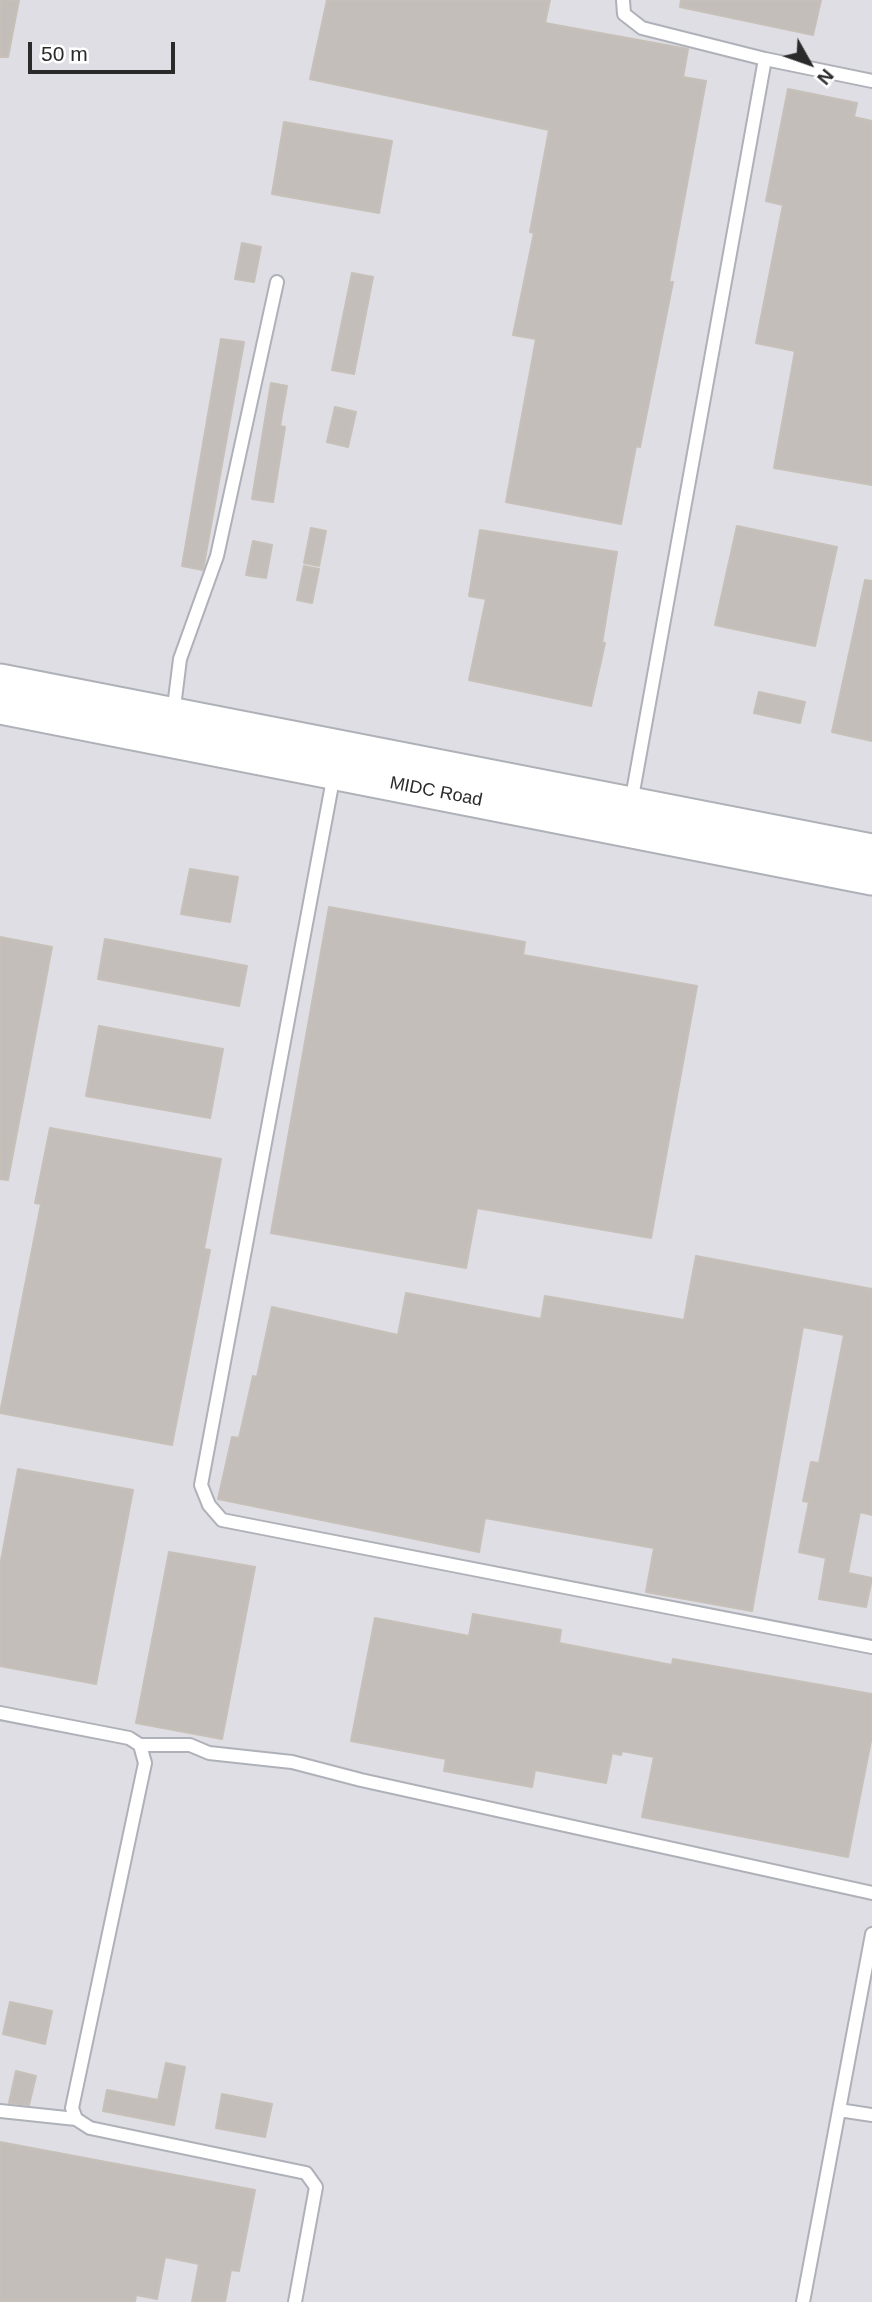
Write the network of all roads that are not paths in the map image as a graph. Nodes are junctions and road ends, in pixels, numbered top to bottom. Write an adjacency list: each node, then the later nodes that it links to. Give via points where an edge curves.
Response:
1 (623, 0): 2 (lane, via 624,13 642,28)
2 (765, 60): 3 (lane); 9 (lane)
3 (872, 81)
4 (277, 282): 7 (lane, via 217,556 180,659)
5 (0, 681): 7 (street, MIDC Road)
6 (0, 707): 8 (street, MIDC Road)
7 (168, 715): 9 (street, MIDC Road)
8 (334, 773): 9 (street, MIDC Road); 12 (lane, via 201,1485 209,1505 222,1520)
9 (629, 816): 10 (street, MIDC Road); 11 (street, MIDC Road)
10 (872, 851)
11 (872, 878)
12 (872, 1647)
13 (0, 1713): 14 (lane, via 129,1738)
14 (140, 1745): 15 (lane, via 190,1745 209,1753 292,1762); 20 (lane, via 145,1763 72,2108)
15 (872, 1894)
16 (872, 1934): 17 (lane)
17 (839, 2109): 19 (lane); 22 (lane)
18 (0, 2111): 20 (lane)
19 (872, 2115)
20 (76, 2119): 21 (lane, via 90,2128 306,2173 316,2187)
21 (295, 2302)
22 (803, 2302)

